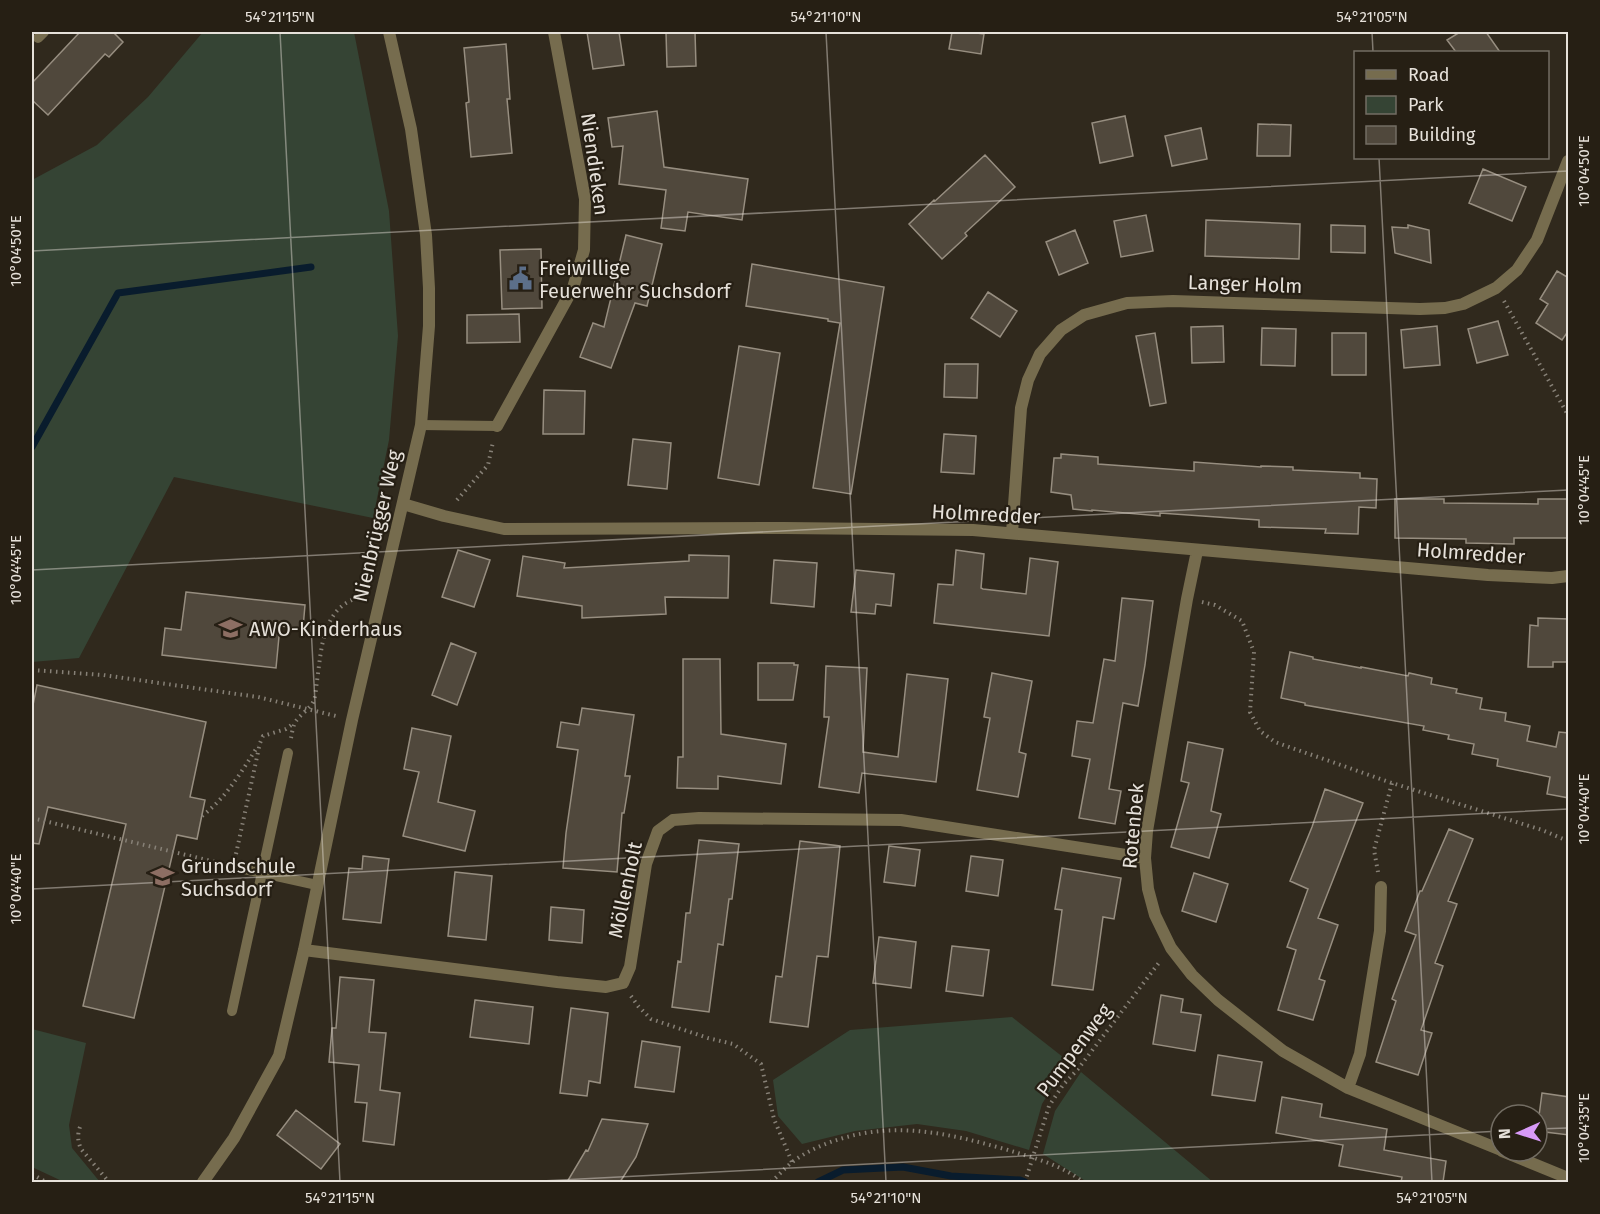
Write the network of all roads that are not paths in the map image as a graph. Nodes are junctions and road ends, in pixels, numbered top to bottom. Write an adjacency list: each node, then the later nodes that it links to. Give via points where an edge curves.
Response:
1 (388, 32): 4 (street, Nienbrügger Weg, via 411,129 426,235 429,326)
2 (554, 32): 5 (street, Niendieken, via 585,199 584,250 573,288)
3 (1569, 161): 7 (street, Langer Holm, via 1537,240 1517,270 1496,288 1463,304 1391,309 1173,301 1127,303 1084,315 1061,330 1040,354 1020,408)
4 (421, 425): 5 (lane); 6 (street, Nienbrügger Weg)
5 (497, 426)
6 (404, 504): 7 (street, Holmredder, via 504,529 785,528); 14 (street, Nienbrügger Weg)
7 (1012, 533): 8 (street, Holmredder)
8 (1197, 551): 9 (street, Holmredder, via 1488,575); 11 (street, Rotenbek)
9 (1569, 576)
10 (288, 753): 13 (lane)
11 (1145, 858): 16 (street, Möllenholt, via 901,820 673,820 658,831 646,864 630,967 623,983 606,987 557,982); 18 (street, Rotenbek, via 1155,915 1171,948 1192,975 1283,1051)
12 (239, 867): 13 (lane)
13 (262, 873): 14 (lane); 17 (lane)
14 (317, 885): 16 (street, Nienbrügger Weg)
15 (1381, 887): 18 (street, via 1380,931 1360,1054)
16 (304, 950): 22 (street, Nienbrügger Weg, via 279,1056 234,1138)
17 (232, 1011)
18 (1348, 1088): 19 (street, Rotenbek)
19 (1489, 1146)
20 (1532, 1163): 21 (street, Rotenbek)
21 (1569, 1178)
22 (203, 1182)

